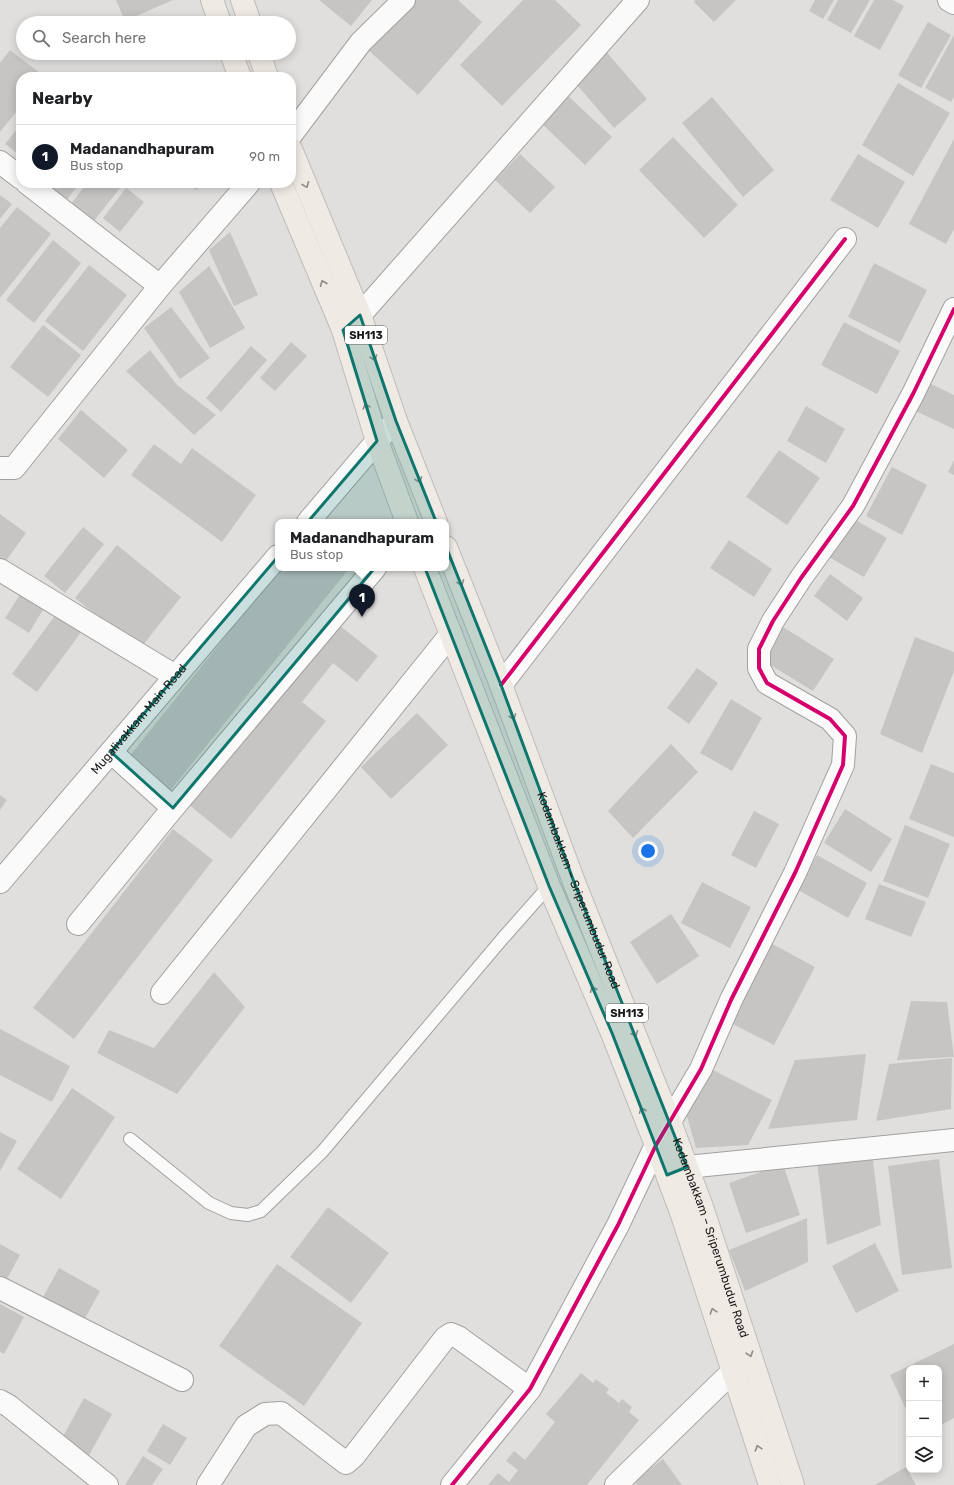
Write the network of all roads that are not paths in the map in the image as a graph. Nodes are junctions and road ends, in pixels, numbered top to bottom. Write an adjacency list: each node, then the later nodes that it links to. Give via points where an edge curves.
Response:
1 (212, 0): 7 (main road)
2 (242, 0): 8 (main road)
3 (404, 0): 13 (street, via 361,42)
4 (638, 0): 23 (street)
5 (949, 0): 6 (street)
6 (954, 2)
7 (218, 16)
8 (248, 16)
9 (234, 60): 11 (main road)
10 (261, 60): 12 (main road)
11 (238, 72)
12 (265, 72)
13 (296, 128)
14 (296, 161): 23 (main road, SH113, one-way to 23)
15 (0, 162): 16 (street)
16 (16, 174)
17 (33, 188): 21 (street)
18 (245, 188): 21 (street)
19 (283, 188): 24 (main road, SH113, one-way to 19)
20 (845, 239): 38 (street)
21 (160, 286): 27 (street, via 14,468)
22 (954, 309): 45 (street, via 913,394 853,506 801,578 773,621 759,649 759,668 767,683 830,719 845,736 843,765 795,873 731,1000 701,1070)
23 (360, 315): 24 (street); 25 (main road, SH113, one-way to 25)
24 (343, 330): 26 (main road, SH113, one-way to 24)
25 (396, 421): 26 (street); 30 (main road, SH113, one-way to 30)
26 (377, 441): 28 (street); 29 (main road, SH113)
27 (0, 468)
28 (311, 519)
29 (406, 519)
30 (435, 519)
31 (449, 555): 38 (main road, Kodambakkam – Sriperumbudur Road / SH113, one-way to 38)
32 (275, 559): 37 (street, Mugalivakkam Main Road)
33 (0, 570): 37 (street)
34 (372, 571): 40 (street)
35 (426, 571): 36 (main road, Kodambakkam – Sriperumbudur Road / SH113)
36 (451, 634): 42 (main road, Kodambakkam – Sriperumbudur Road / SH113); 44 (street)
37 (175, 676): 39 (street, Mugalivakkam Main Road)
38 (501, 685): 45 (main road, Kodambakkam – Sriperumbudur Road / SH113, one-way to 45, via 574,882)
39 (110, 752): 40 (street); 41 (street, Mugalivakkam Main Road)
40 (173, 808): 43 (street)
41 (0, 882)
42 (549, 886): 46 (lane, via 322,1152 260,1211 248,1215 231,1213 209,1203); 48 (main road, Kodambakkam – Sriperumbudur Road / SH113, one-way to 42, via 612,1033)
43 (78, 924)
44 (162, 992)
45 (670, 1122): 48 (street); 49 (main road, Kodambakkam – Sriperumbudur Road / SH113)
46 (130, 1139)
47 (954, 1140): 49 (street)
48 (656, 1145): 50 (main road, Kodambakkam – Sriperumbudur Road / SH113); 54 (street, via 618,1225)
49 (687, 1168): 50 (street); 61 (main road, Kodambakkam – Sriperumbudur Road / SH113, one-way to 61)
50 (667, 1175): 52 (main road, Kodambakkam – Sriperumbudur Road / SH113, one-way to 50)
51 (0, 1288): 53 (street)
52 (733, 1371): 59 (street); 60 (main road, Kodambakkam – Sriperumbudur Road / SH113, one-way to 52)
53 (182, 1380)
54 (530, 1389): 57 (street, via 451,1334 445,1338 346,1463 281,1413 265,1414 246,1426); 58 (street)
55 (0, 1400): 56 (street)
56 (107, 1485)
57 (208, 1485)
58 (452, 1485)
59 (616, 1485)
60 (770, 1485)
61 (793, 1485)

